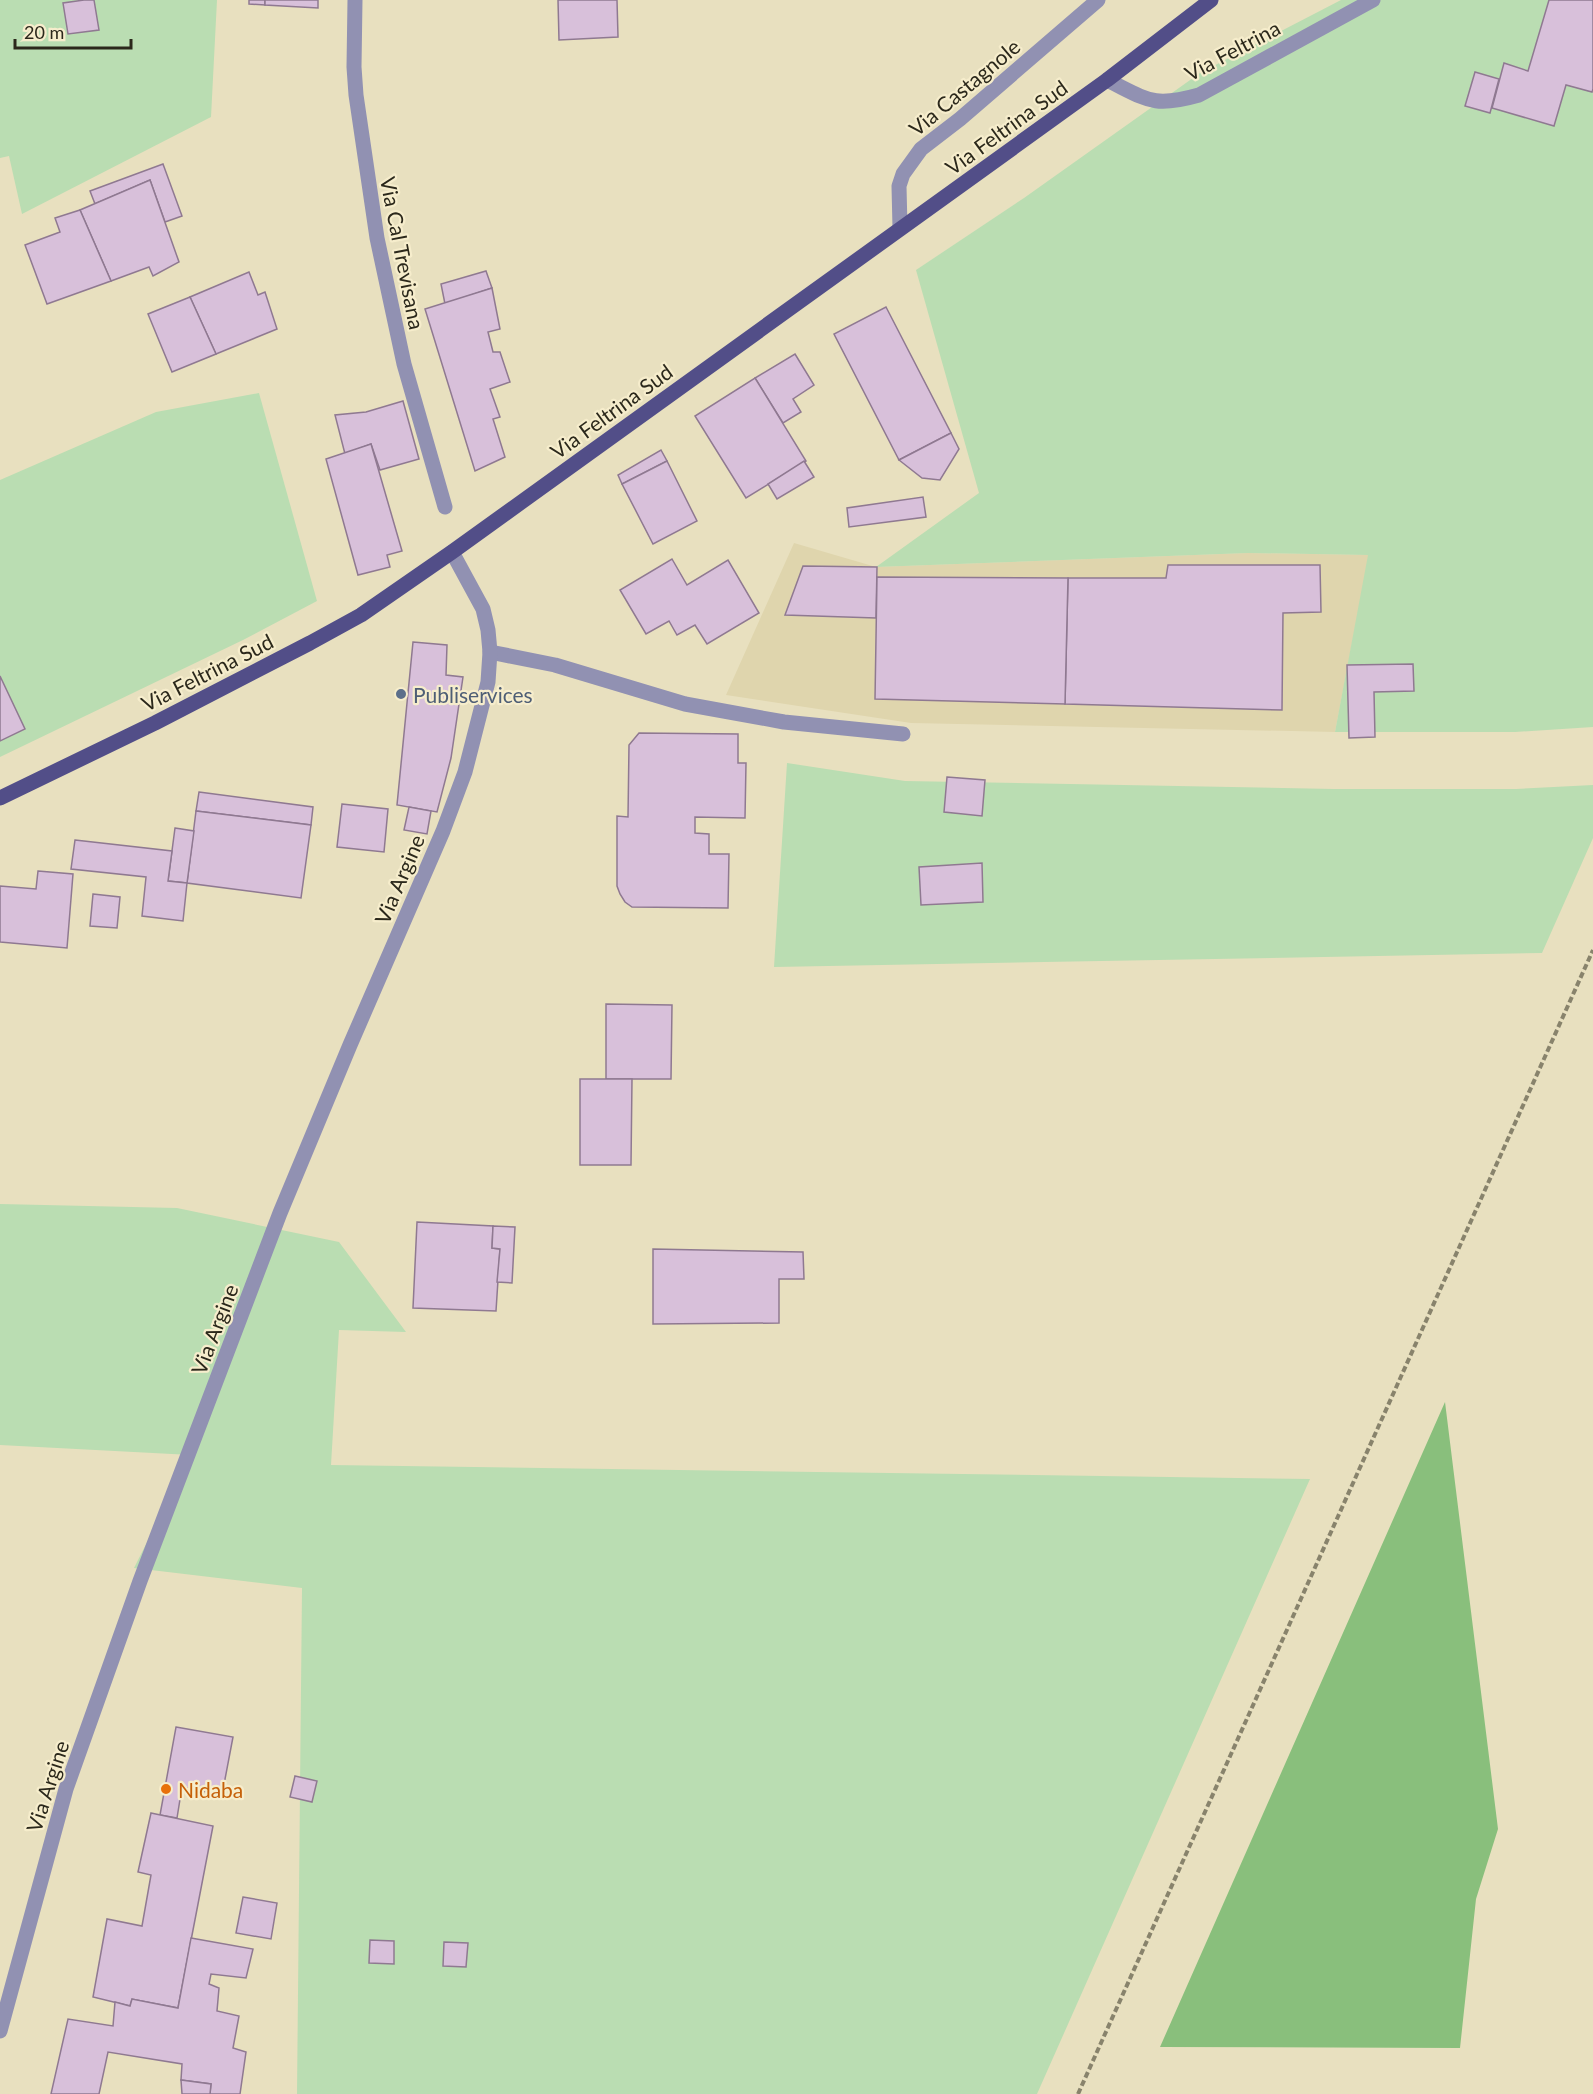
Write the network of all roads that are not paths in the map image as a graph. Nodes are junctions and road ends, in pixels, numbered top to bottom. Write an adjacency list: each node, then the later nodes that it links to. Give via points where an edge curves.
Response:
1 (355, 0): 7 (street, Via Cal Trevisana, via 356,95 377,238 404,364)
2 (1098, 0): 6 (street, Via Castagnole, via 921,149 899,186)
3 (1211, 0): 5 (main road, Via Feltrina Sud)
4 (1372, 0): 5 (street, Via Feltrina, via 1199,94 1153,102)
5 (1107, 80): 6 (main road, Via Feltrina Sud)
6 (900, 228): 8 (main road, Via Feltrina Sud)
7 (445, 507)
8 (452, 552): 9 (street, Via Argine, via 483,609); 11 (main road, Via Feltrina Sud, via 361,615 310,643)
9 (490, 652): 10 (street, via 555,664 685,704 784,722); 12 (street, Via Argine, via 488,682 465,772 443,831 280,1213 140,1581 66,1789)
10 (903, 734)
11 (0, 798)
12 (0, 2031)

